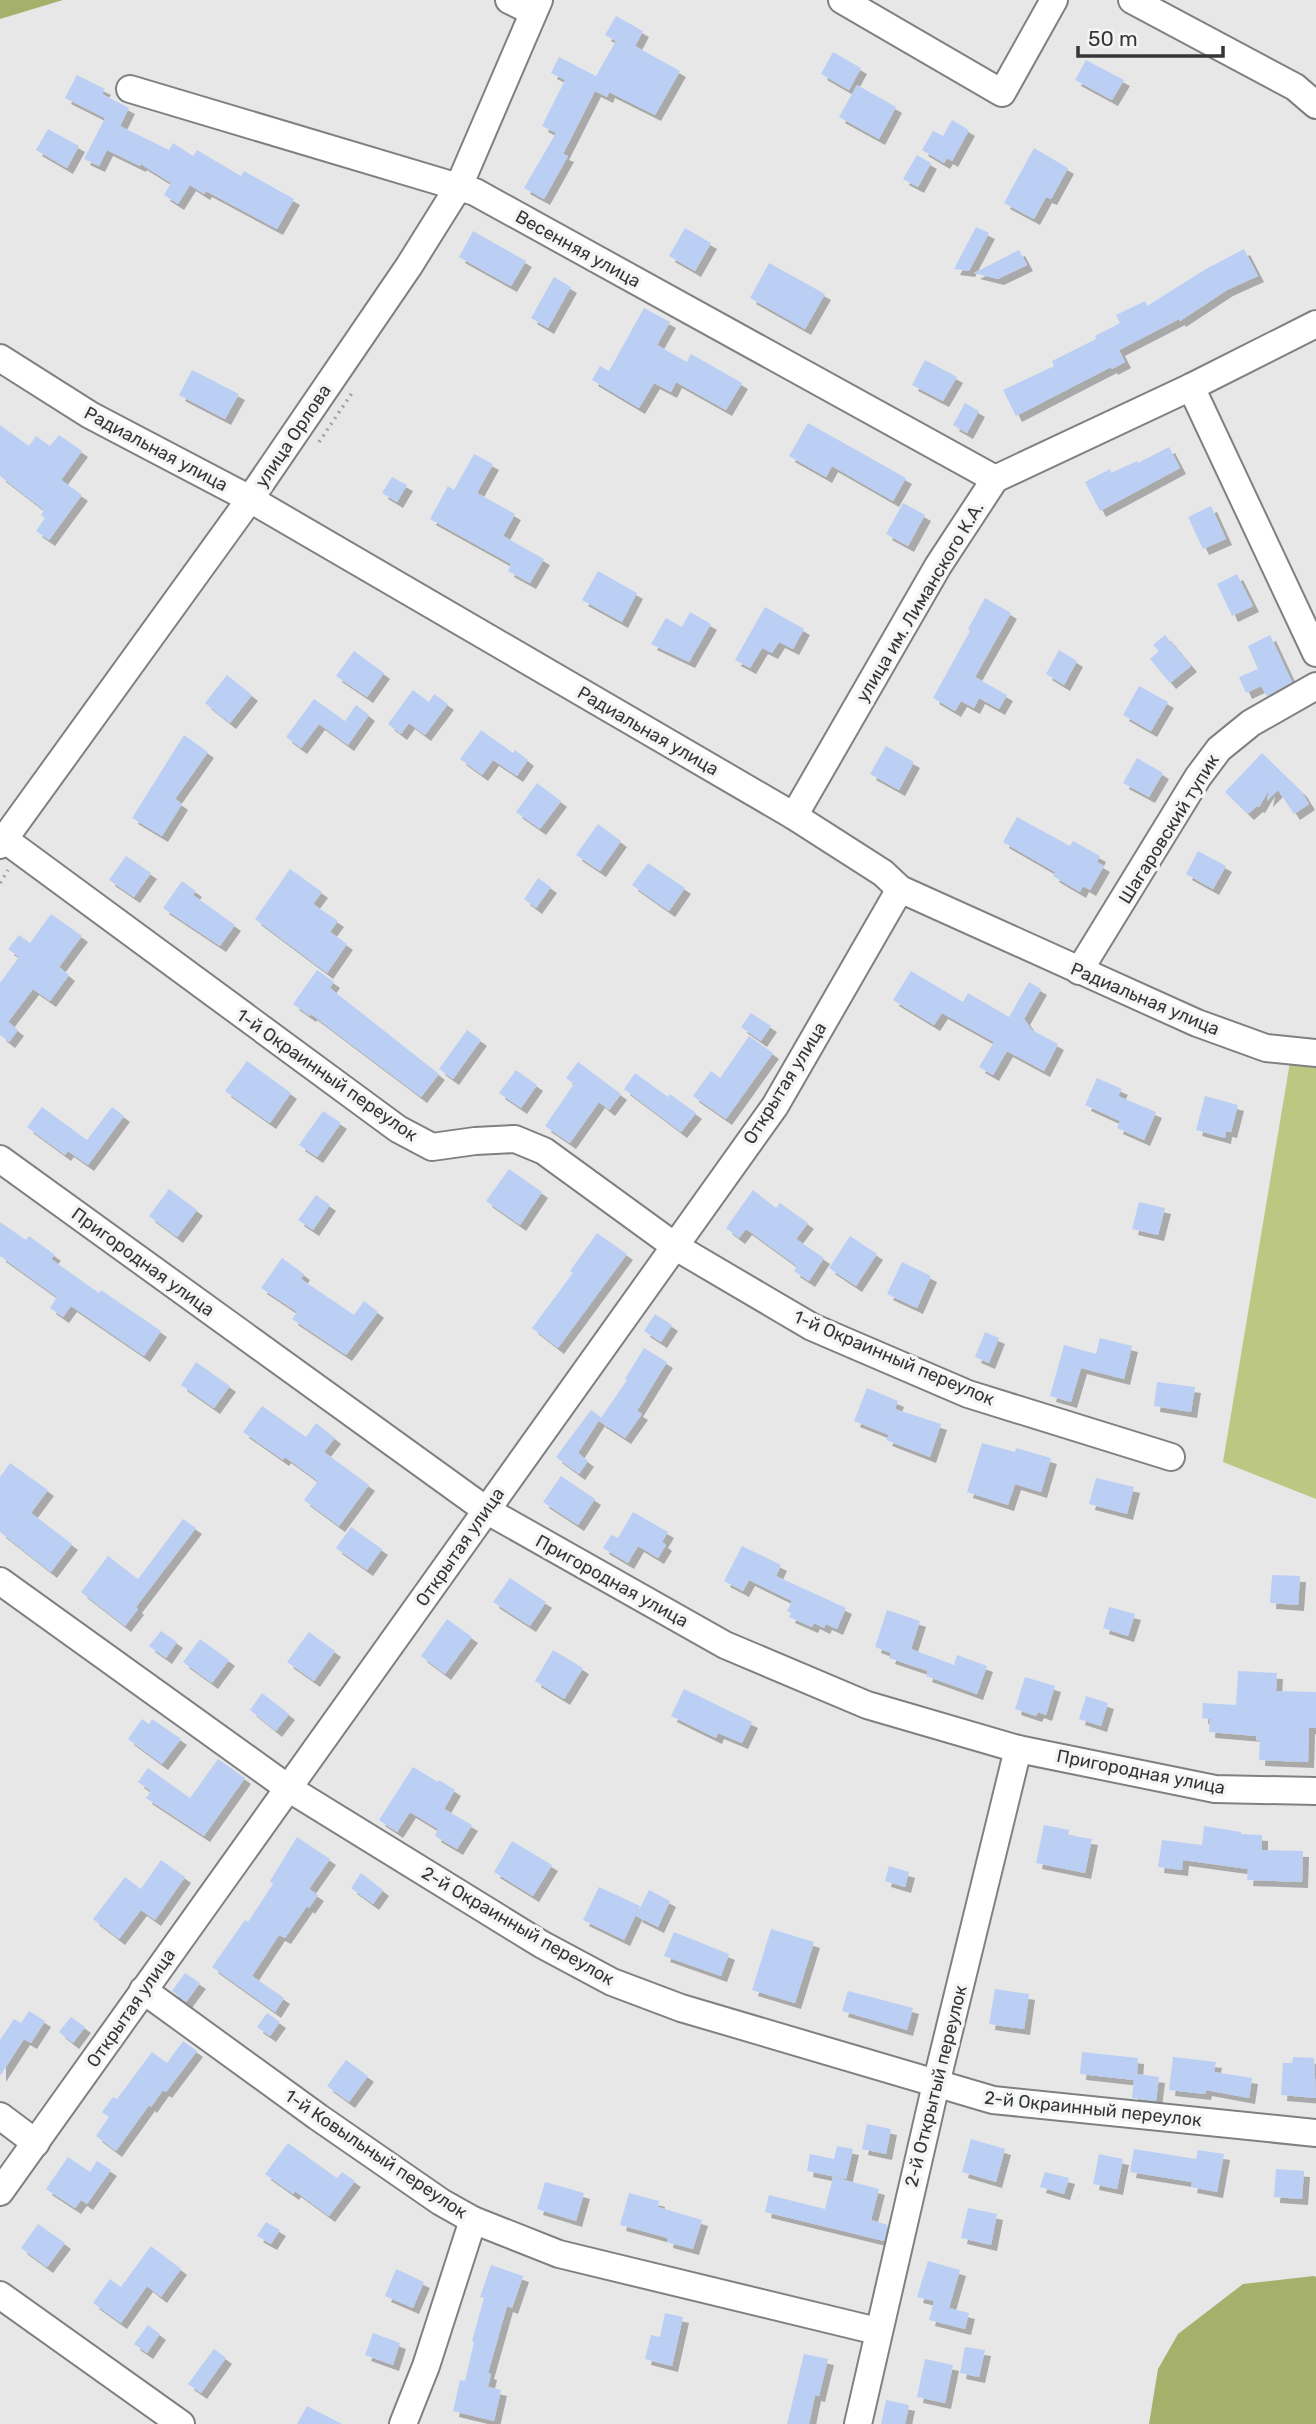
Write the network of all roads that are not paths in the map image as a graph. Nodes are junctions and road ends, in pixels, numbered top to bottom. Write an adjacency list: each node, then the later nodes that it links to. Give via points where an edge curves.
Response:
1 (509, 0): 5 (street)
2 (842, 0): 3 (street, via 1002,93)
3 (1054, 0)
4 (1132, 0): 7 (street, via 1295,88)
5 (536, 6): 8 (street, улица Орлова)
6 (131, 89): 8 (street, Весенняя улица)
7 (1316, 105)
8 (458, 186): 12 (street, Весенняя улица); 13 (street, улица Орлова)
9 (1316, 324): 11 (street)
10 (0, 358): 13 (street, Радиальная улица, via 90,415)
11 (1191, 387): 12 (street); 14 (street)
12 (995, 478): 16 (street, улица им. Лиманского К.А., via 938,566)
13 (250, 499): 16 (street, Радиальная улица); 17 (street, улица Орлова)
14 (1316, 653)
15 (1316, 686): 19 (street, Шагаровский тупик, via 1251,723 1219,748)
16 (794, 816): 18 (street, Радиальная улица, via 883,873)
17 (2, 842): 22 (street, 1-й Окраинный переулок, via 398,1129 432,1147 515,1139 544,1151)
18 (900, 889): 19 (street, Радиальная улица); 22 (street, Открытая улица, via 775,1106)
19 (1079, 971): 20 (street, Радиальная улица, via 1266,1048)
20 (1316, 1053)
21 (0, 1159): 24 (street, Пригородная улица)
22 (676, 1247): 23 (street, 1-й Окраинный переулок, via 812,1327 956,1389); 24 (street, Открытая улица)
23 (1171, 1457)
24 (486, 1510): 26 (street, Пригородная улица, via 725,1645 867,1705); 27 (street, Открытая улица)
25 (0, 1581): 27 (street, 2-й Окраинный переулок)
26 (1018, 1749): 28 (street, Пригородная улица, via 1215,1789); 30 (street, 2-й Открытый переулок)
27 (288, 1788): 29 (street, Открытая улица); 30 (street, 2-й Окраинный переулок, via 541,1944 612,1982 681,2008)
28 (1316, 1791)
29 (143, 1990): 33 (street, Открытая улица); 35 (street, 1-й Ковыльный переулок, via 318,2117)
30 (936, 2084): 32 (street, 2-й Окраинный переулок, via 993,2100); 37 (street, 2-й Открытый переулок)
31 (0, 2116): 33 (street)
32 (1316, 2133)
33 (36, 2143): 34 (street, Открытая улица)
34 (0, 2192)
35 (473, 2220): 37 (street, 1-й Ковыльный переулок, via 559,2254); 39 (street)
36 (0, 2295): 38 (street)
37 (877, 2331): 40 (street, 2-й Открытый переулок)
38 (181, 2424)
39 (403, 2424)
40 (858, 2424)

